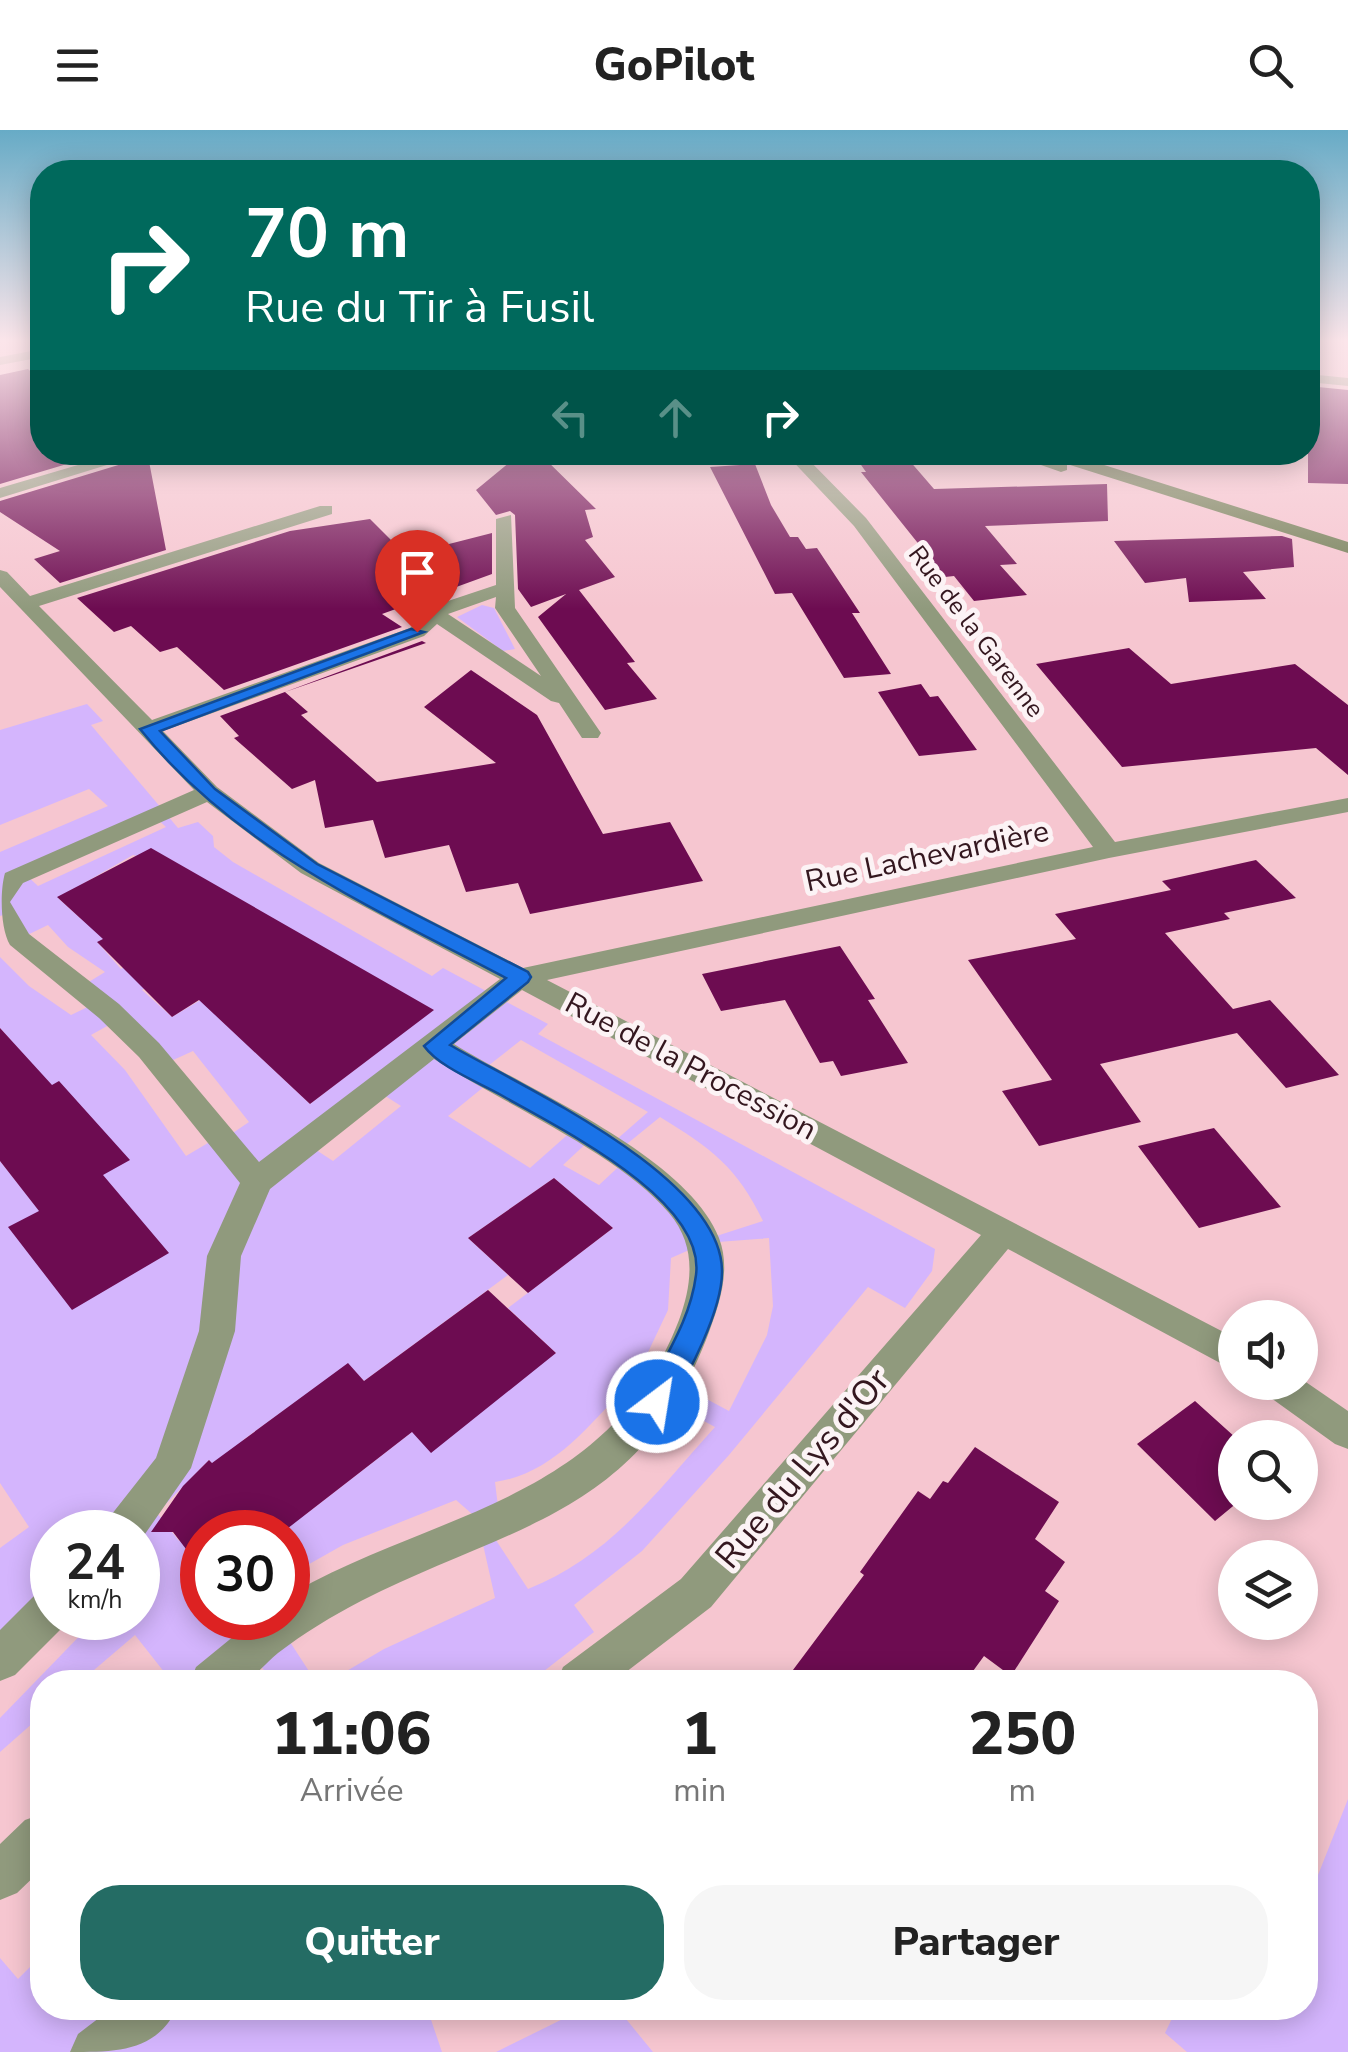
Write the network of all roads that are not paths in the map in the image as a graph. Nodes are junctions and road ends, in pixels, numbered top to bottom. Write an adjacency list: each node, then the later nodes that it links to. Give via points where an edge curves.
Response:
1 (96, 465): 6 (street)
2 (805, 465): 19 (street, Rue de la Garenne, via 860,522)
3 (1063, 465): 5 (street)
4 (1082, 465): 5 (street)
5 (1137, 484): 9 (street)
6 (0, 493)
7 (326, 510): 12 (street)
8 (505, 519): 11 (street)
9 (1348, 548)
10 (0, 576): 12 (street, Rue de la Procession)
11 (505, 588): 13 (street); 14 (street, via 505,608)
12 (28, 603): 15 (street, Rue de la Procession)
13 (436, 615): 14 (street); 15 (street, via 417,632)
14 (570, 705): 16 (street)
15 (149, 729): 17 (street, Rue de la Procession)
16 (590, 733)
17 (209, 792): 20 (street, via 14,878); 22 (street, Rue de la Procession, via 310,868)
18 (1348, 805): 19 (street, Rue Lachevardière)
19 (1109, 851): 22 (street, Rue Lachevardière)
20 (0, 898)
21 (0, 906): 24 (street, via 19,939 149,1050)
22 (520, 977): 23 (street); 25 (street, Rue de la Procession)
23 (435, 1046): 24 (street); 32 (street, via 628,1158 692,1218 710,1273 685,1355 657,1402 586,1474 500,1523 347,1586 279,1624)
24 (257, 1181): 29 (street, via 224,1256 217,1330 172,1468)
25 (1004, 1232): 26 (street, Rue de la Procession); 33 (street, Rue du Lys d'Or, via 696,1593)
26 (1218, 1347)
27 (1303, 1400): 28 (street)
28 (1348, 1432)
29 (139, 1510)
30 (30, 1630): 31 (street)
31 (0, 1660)
32 (224, 1670)
33 (594, 1670)
34 (30, 1848): 35 (street)
35 (0, 1876)
36 (137, 2020): 37 (street)
37 (96, 2052)

